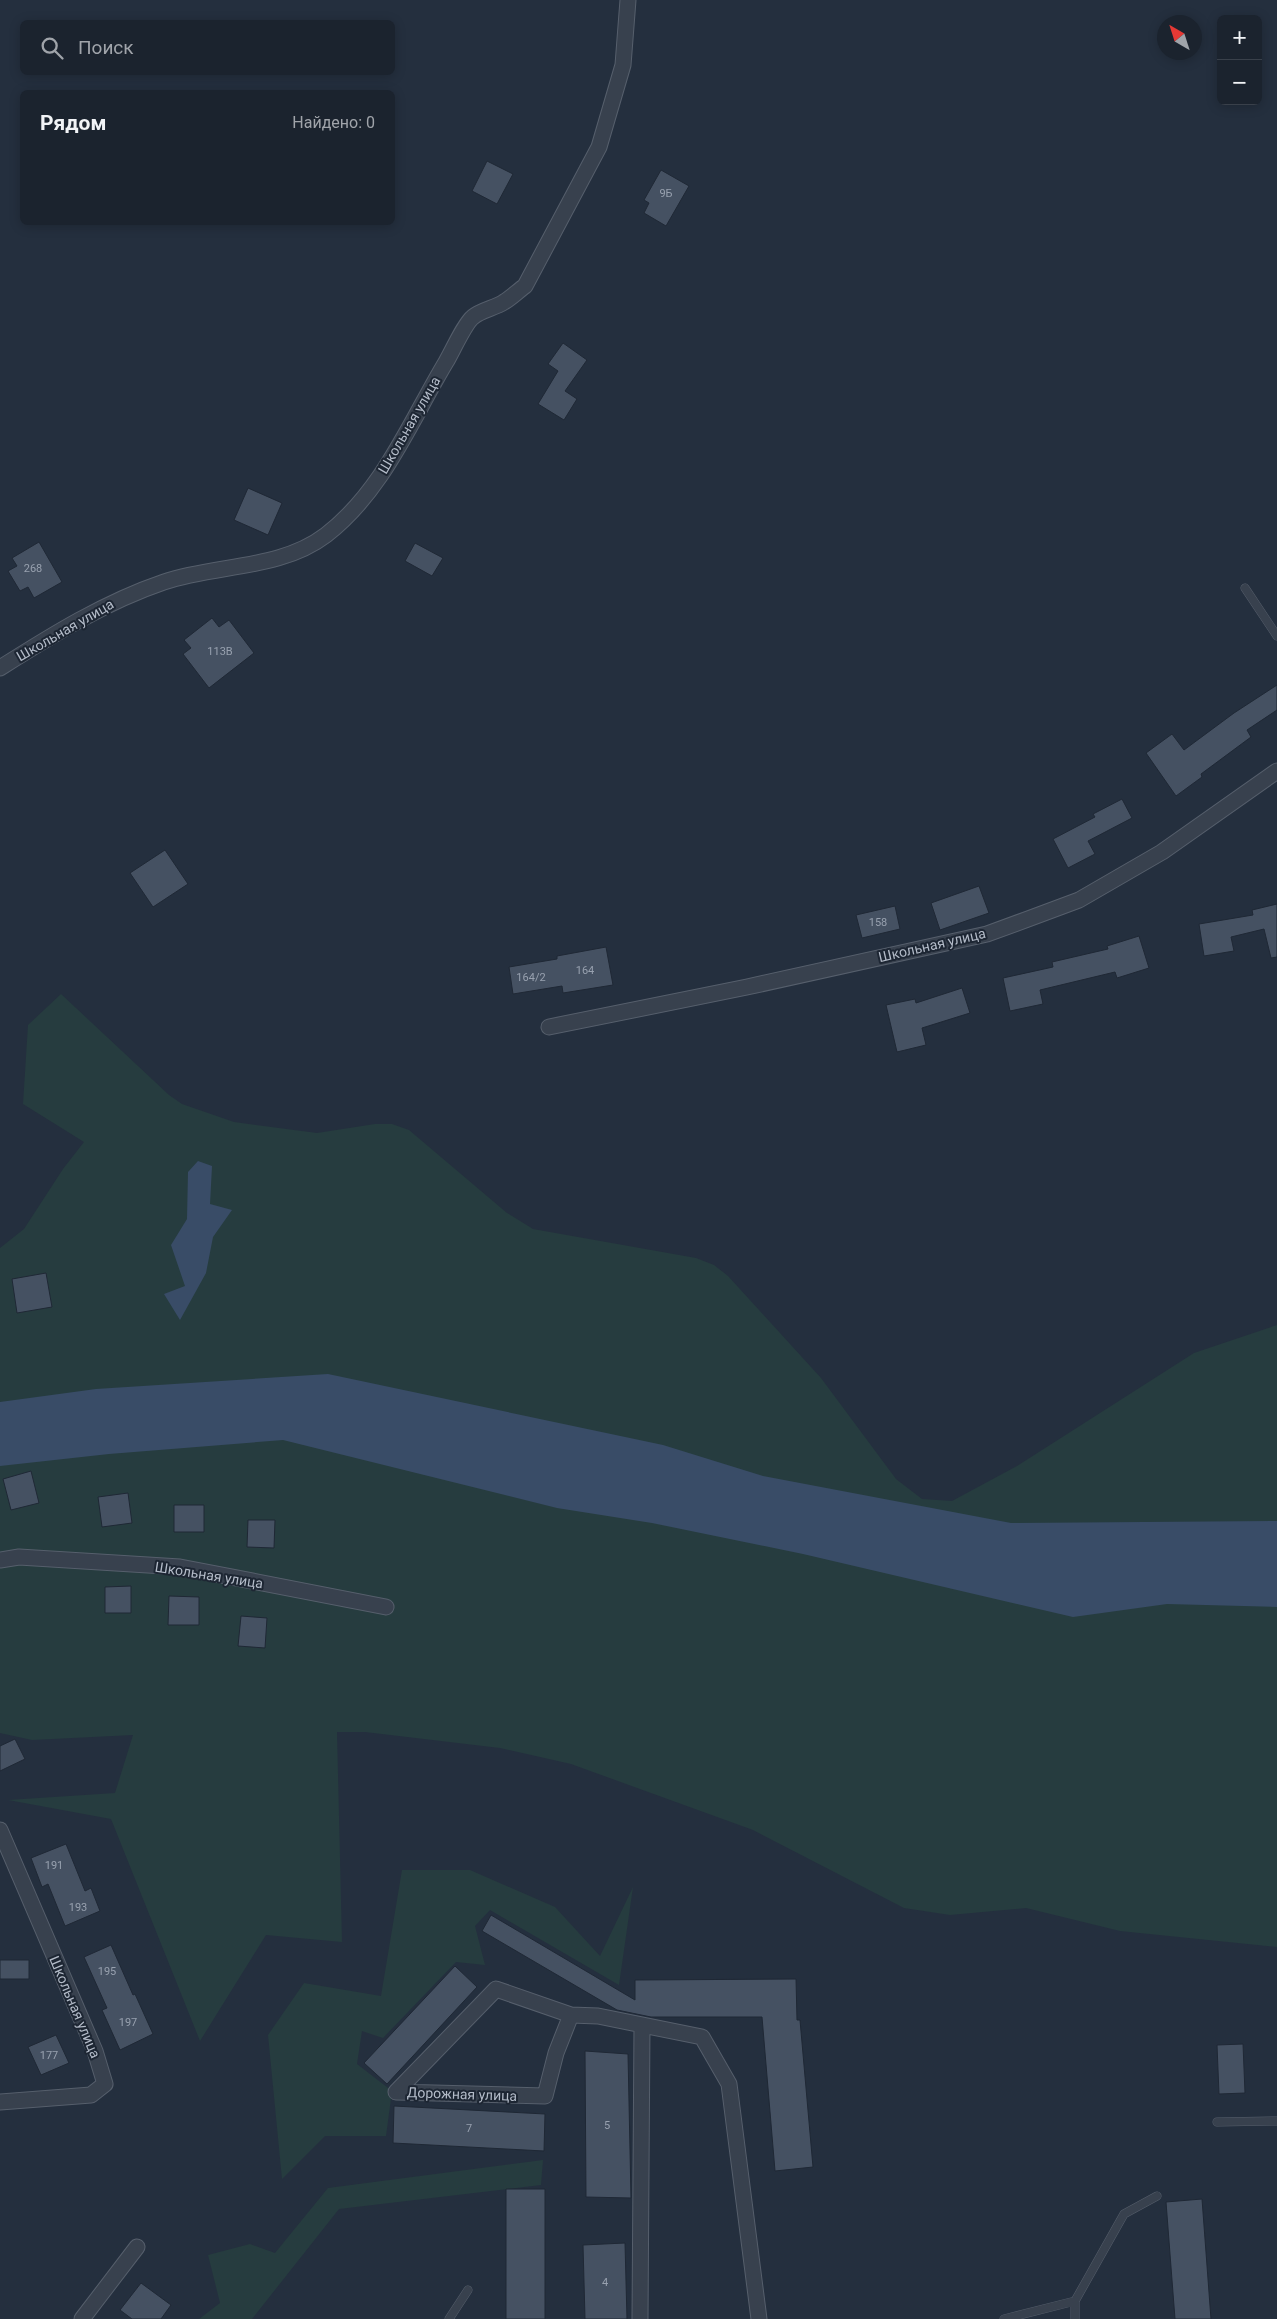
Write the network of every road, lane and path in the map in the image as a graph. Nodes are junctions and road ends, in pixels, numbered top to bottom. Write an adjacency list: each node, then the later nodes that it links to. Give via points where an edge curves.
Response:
1 (628, 0): 4 (street, Школьная улица, via 623,65 599,147 525,286 505,302 473,317 388,465 347,518 300,551 165,582 120,599 68,626)
2 (1245, 588): 3 (lane)
3 (1277, 636)
4 (0, 668)
5 (1277, 771): 6 (street, Школьная улица, via 1162,852 1079,900 987,934)
6 (550, 1027)
7 (0, 1560): 8 (street, Школьная улица, via 19,1557 180,1567)
8 (386, 1607)
9 (0, 1830): 12 (street, Школьная улица, via 95,2051 105,2084 91,2096)
10 (570, 2015): 10 (street, Дорожная улица, via 545,2096 396,2092 496,1989); 11 (street, Дорожная улица)
11 (642, 2024): 21 (street); 22 (street, Дорожная улица, via 702,2036 729,2084)
12 (0, 2102)
13 (1277, 2121): 14 (lane)
14 (1217, 2122)
15 (1157, 2196): 18 (lane, via 1124,2214)
16 (137, 2247): 19 (street)
17 (468, 2290): 20 (lane)
18 (1075, 2301): 23 (lane); 24 (lane)
19 (82, 2319)
20 (449, 2319)
21 (640, 2319)
22 (760, 2319)
23 (1004, 2319)
24 (1075, 2319)

